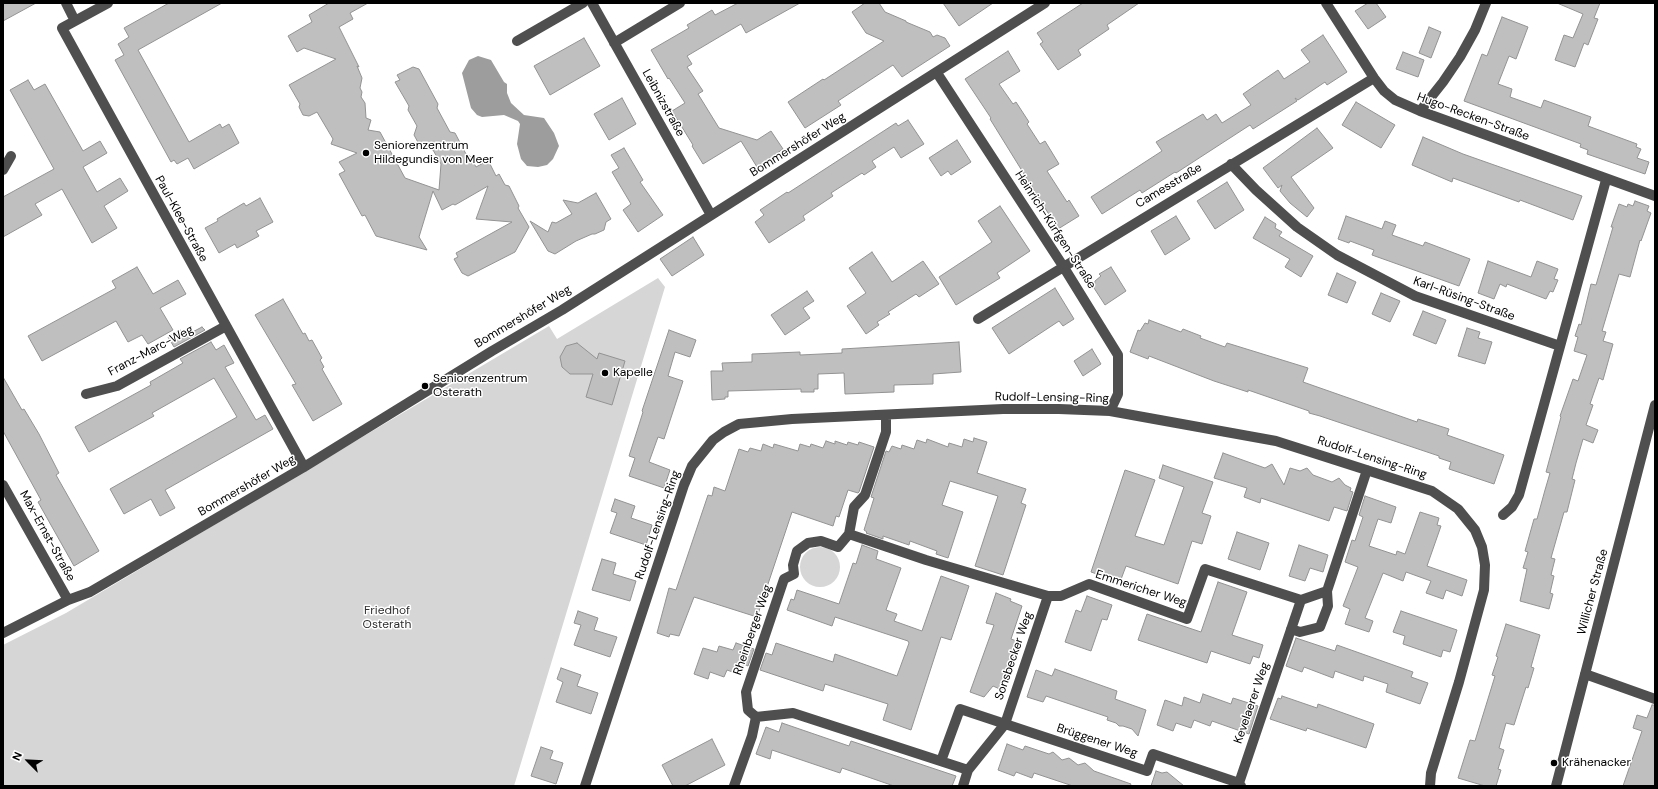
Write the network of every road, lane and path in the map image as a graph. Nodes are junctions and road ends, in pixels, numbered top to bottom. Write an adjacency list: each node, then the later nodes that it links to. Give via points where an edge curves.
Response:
1 (66, 3): 9 (street)
2 (108, 3): 9 (street, Paul-Klee-Straße)
3 (583, 3): 10 (street)
4 (592, 3): 11 (street, Leibnizstraße)
5 (680, 3): 11 (street)
6 (1045, 3): 12 (street, Bommershöfer Weg)
7 (1326, 3): 13 (street, Hugo-Recken-Straße)
8 (1486, 3): 14 (street, via 1460,57)
9 (75, 21): 23 (street, Paul-Klee-Straße, via 62,28)
10 (517, 41)
11 (614, 43): 20 (street, Leibnizstraße)
12 (937, 73): 20 (street, Bommershöfer Weg); 21 (street, Heinrich-Kürfgen-Straße)
13 (1374, 78): 14 (street, Hugo-Recken-Straße, via 1395,100); 16 (street, Camesstraße)
14 (1420, 111): 18 (street, Hugo-Recken-Straße)
15 (11, 156): 17 (street)
16 (1231, 164): 21 (street, Camesstraße); 24 (street, Karl-Rüsing-Straße, via 1297,227 1337,256 1415,296)
17 (3, 170)
18 (1606, 180): 19 (street, Hugo-Recken-Straße); 24 (street)
19 (1655, 196)
20 (711, 216): 29 (street, Bommershöfer Weg)
21 (1063, 266): 22 (street, Camesstraße); 27 (street, Heinrich-Kürfgen-Straße, via 1118,355 1118,394)
22 (978, 319)
23 (226, 326): 25 (street, Franz-Marc-Weg, via 117,386); 29 (street, Paul-Klee-Straße)
24 (1560, 346): 32 (street, via 1519,495 1512,507)
25 (86, 394)
26 (1655, 405): 40 (street, Willicher Straße)
27 (1110, 411): 28 (street, Rudolf-Lensing-Ring, via 1003,409); 30 (street, Rudolf-Lensing-Ring, via 1276,441)
28 (886, 415): 33 (street, via 886,432 865,495 854,506); 47 (street, Rudolf-Lensing-Ring, via 739,424 713,440 692,466 684,485)
29 (304, 467): 36 (street, Bommershöfer Weg, via 90,592)
30 (1368, 470): 34 (street); 50 (street, Rudolf-Lensing-Ring, via 1432,490 1458,509 1475,530 1482,547 1485,565 1484,590 1431,773)
31 (3, 485): 36 (street, Max-Ernst-Straße)
32 (1503, 515)
33 (848, 534): 35 (street, Emmericher Weg); 42 (street, Rheinberger Weg, via 838,546 821,542 808,543 797,551 793,565 794,574 784,580 746,692 748,710)
34 (1327, 591): 37 (street); 38 (street, via 1328,606 1320,626 1300,632)
35 (1048, 596): 37 (street, Emmericher Weg, via 1061,596 1089,584 1187,619 1205,569); 43 (street, Sonsbecker Weg)
36 (68, 600): 39 (street, Bommershöfer Weg)
37 (1300, 600): 38 (street, Kevelaerer Weg)
38 (1291, 629): 46 (street, Kevelaerer Weg)
39 (3, 633)
40 (1585, 674): 41 (street); 51 (street, Willicher Straße)
41 (1655, 699)
42 (756, 717): 44 (street, via 793,713); 48 (street)
43 (1004, 724): 44 (street, via 960,709); 45 (street, Sonsbecker Weg); 46 (street, Brüggener Weg, via 1147,772 1153,754)
44 (941, 761): 45 (street)
45 (968, 770): 49 (street, Sonsbecker Weg)
46 (1240, 784)
47 (585, 786)
48 (734, 786)
49 (963, 786)
50 (1430, 786)
51 (1556, 786)

